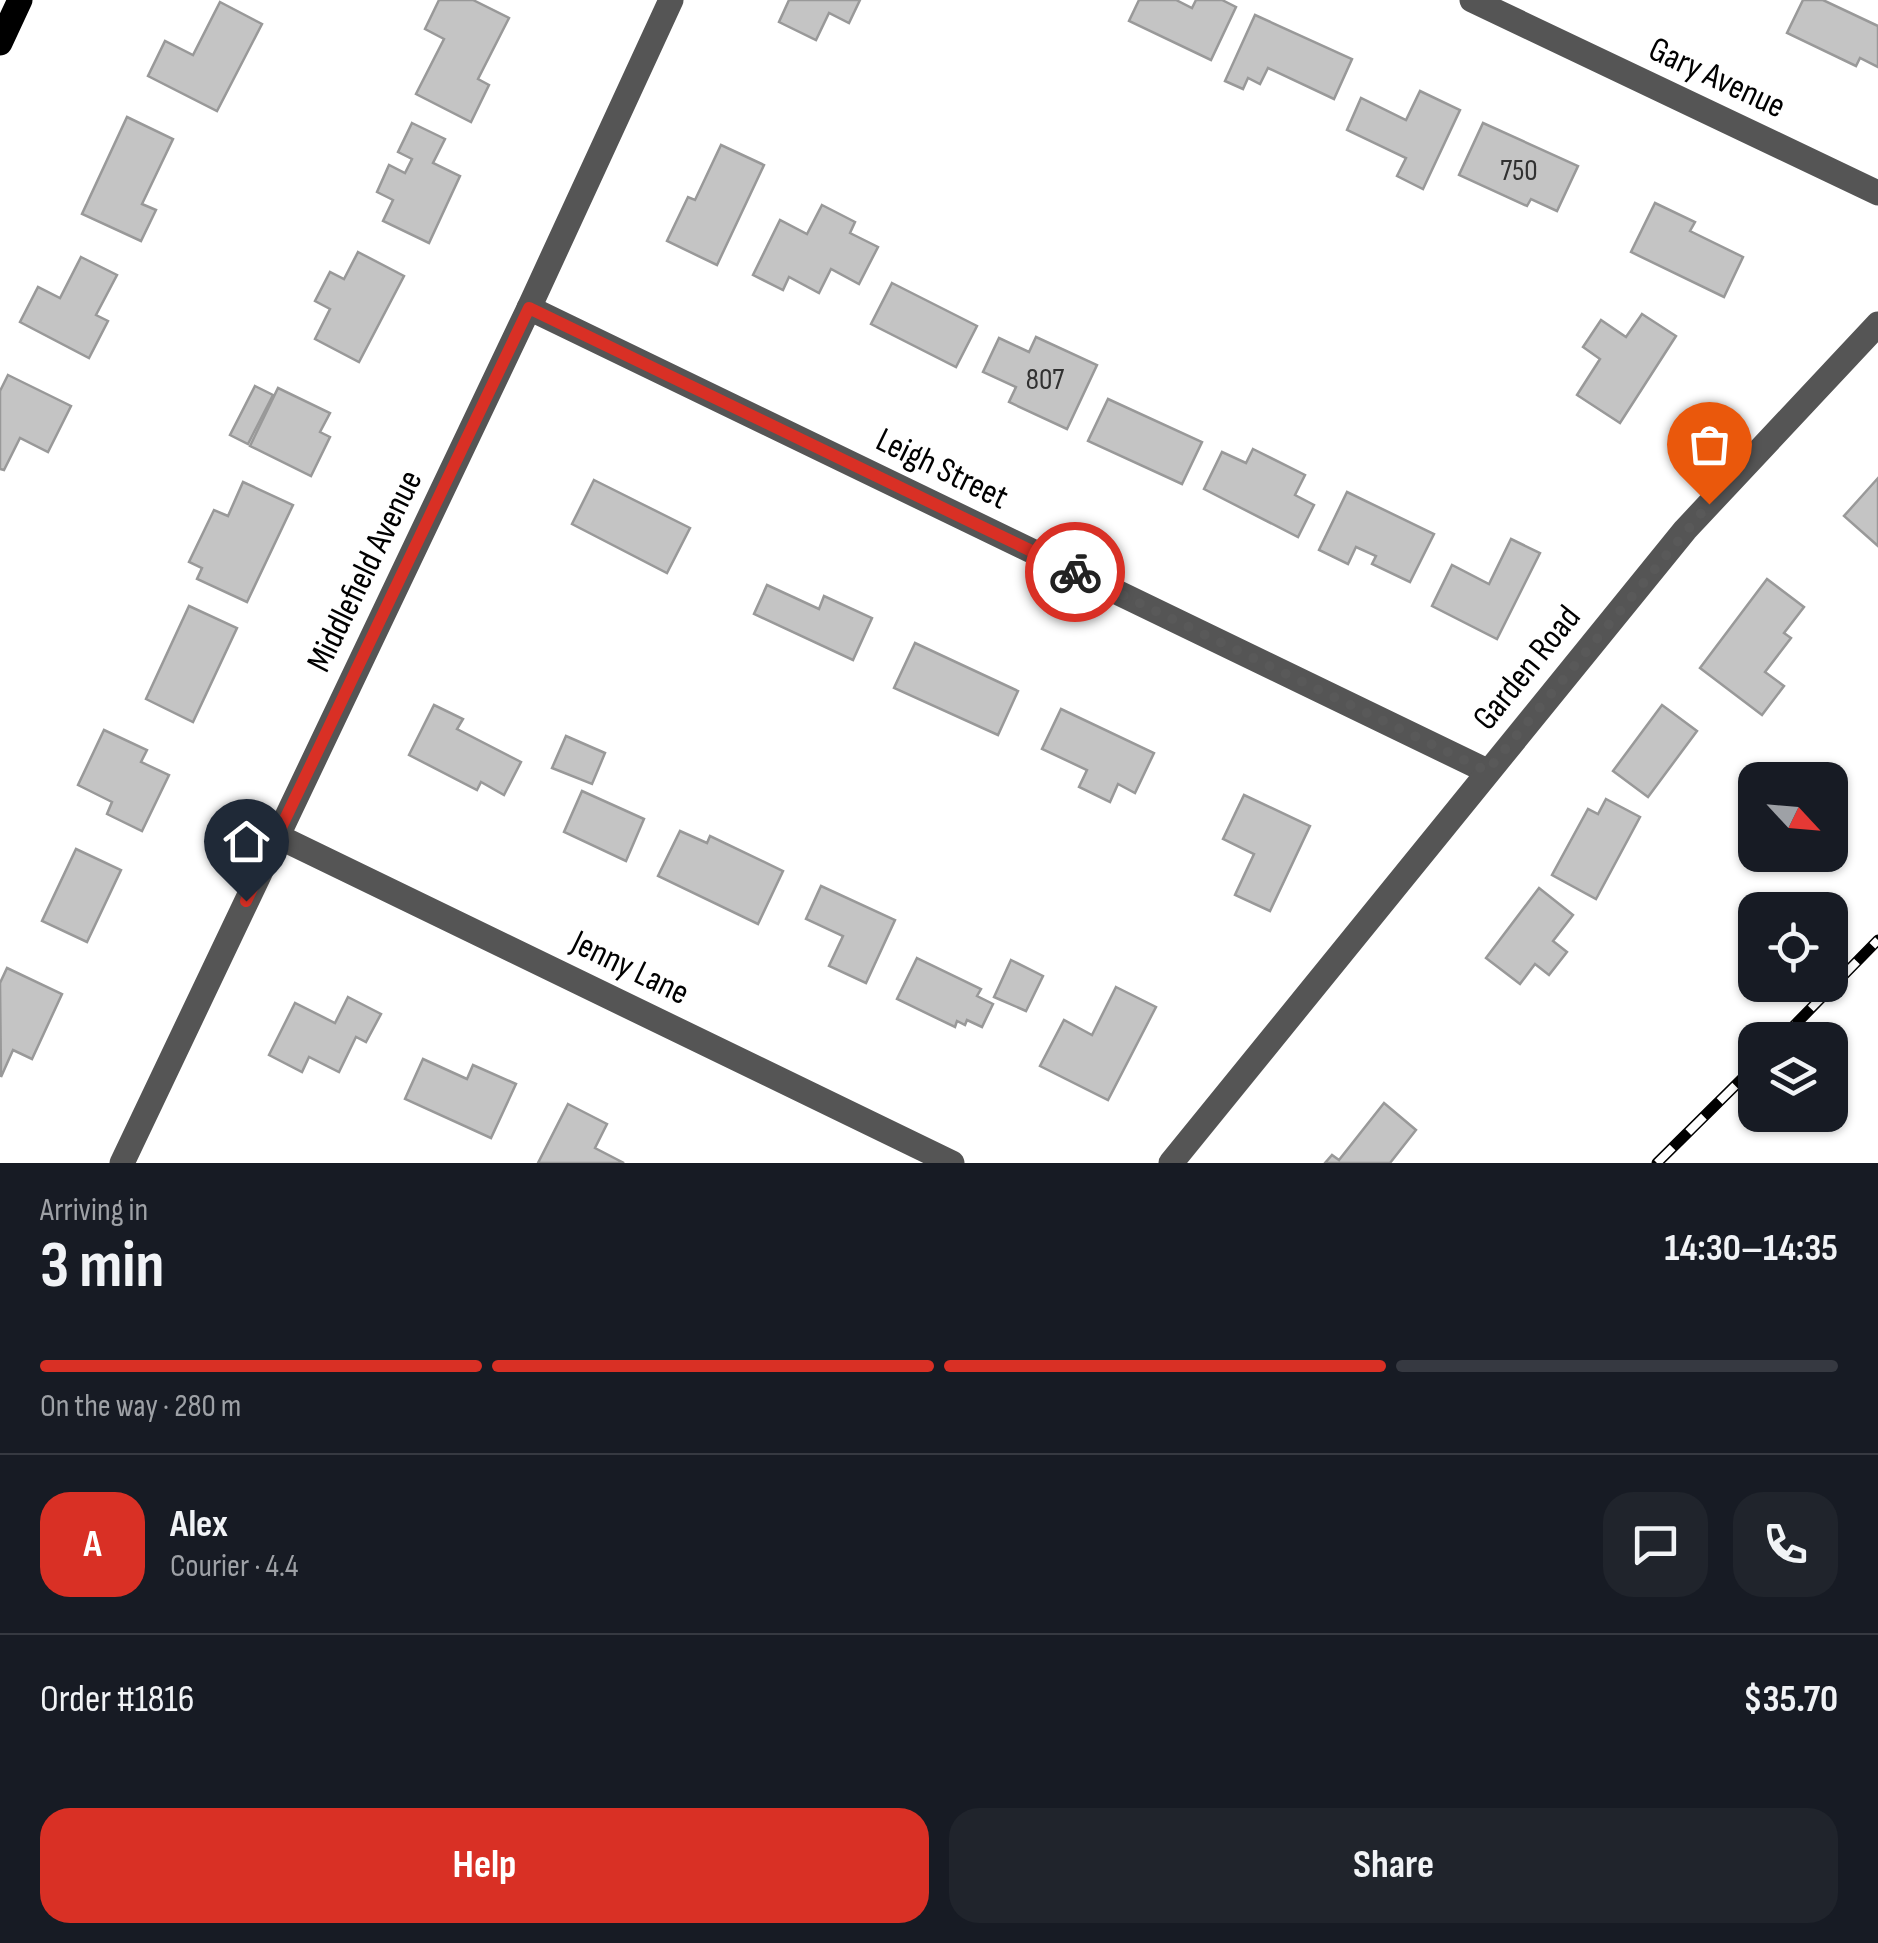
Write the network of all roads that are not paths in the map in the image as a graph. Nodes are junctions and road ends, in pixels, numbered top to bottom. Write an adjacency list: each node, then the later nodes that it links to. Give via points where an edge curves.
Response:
1 (20, 0): 4 (main road)
2 (1472, 0): 5 (street, Gary Avenue)
3 (665, 2): 6 (street, Middlefield Avenue)
4 (0, 43)
5 (1878, 193)
6 (529, 308): 8 (street, Leigh Street); 9 (street, Middlefield Avenue)
7 (1878, 324): 8 (street, Garden Road, via 1685,530)
8 (1487, 771): 12 (street, Garden Road)
9 (277, 836): 10 (street, Middlefield Avenue); 11 (street, Jenny Lane)
10 (122, 1163)
11 (952, 1163)
12 (1171, 1163)

